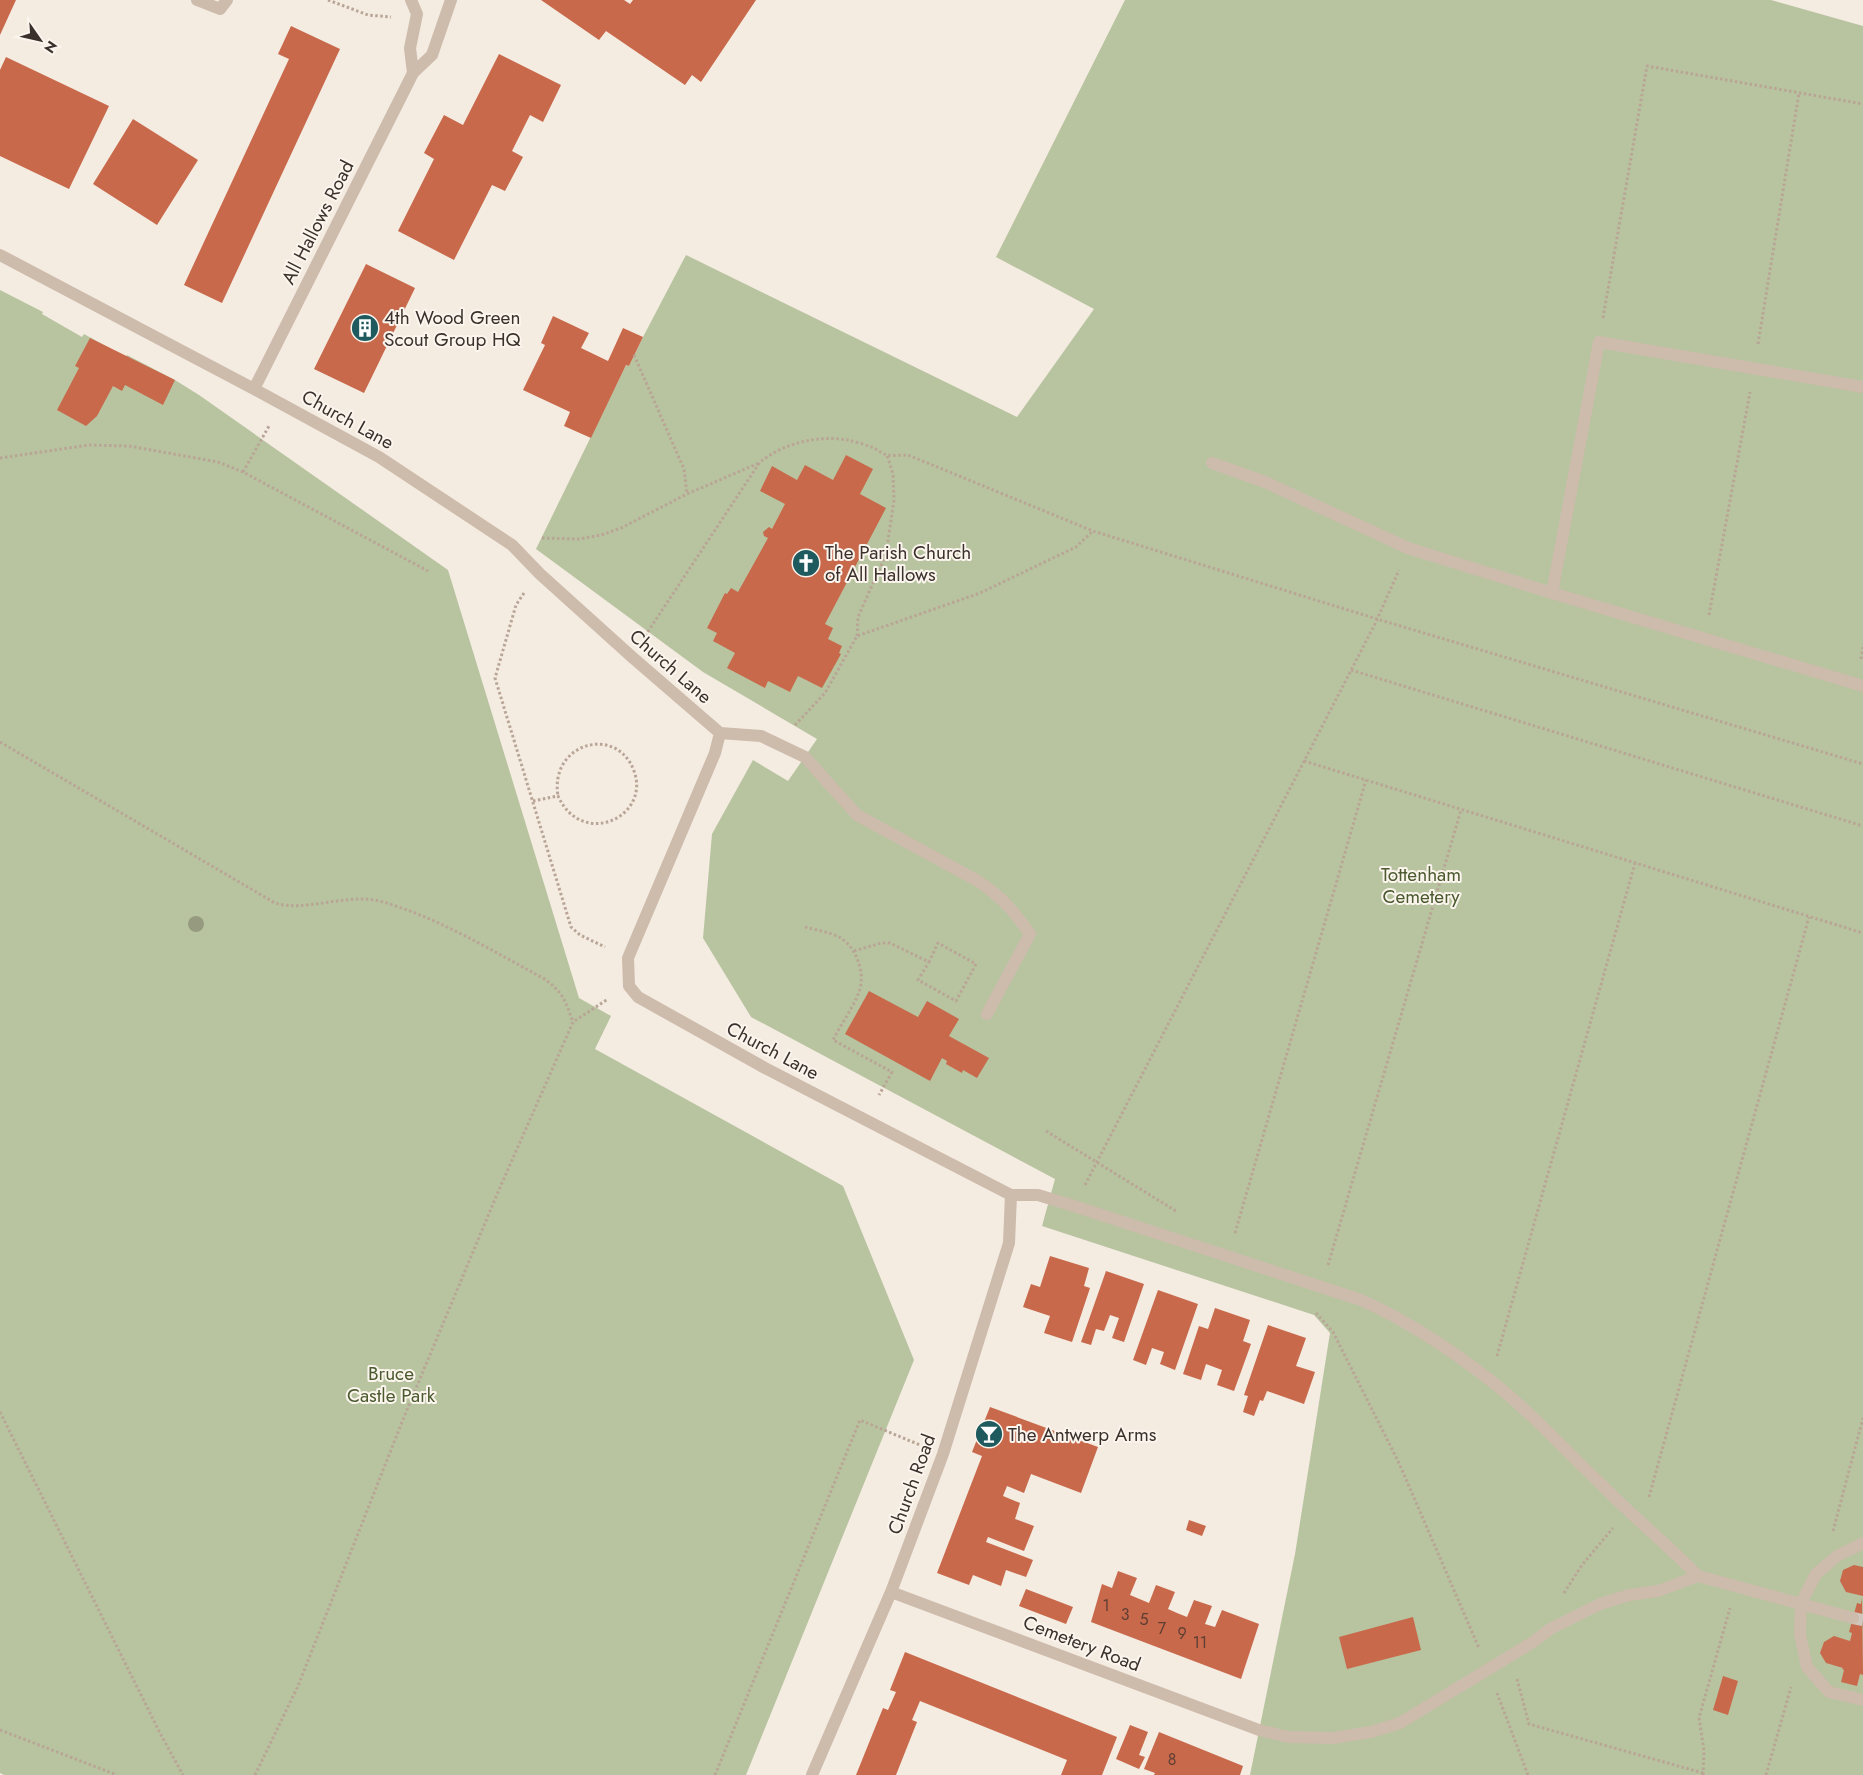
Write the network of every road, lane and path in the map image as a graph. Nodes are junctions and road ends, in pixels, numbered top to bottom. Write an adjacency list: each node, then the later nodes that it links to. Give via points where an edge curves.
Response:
1 (197, 0): 2 (street, via 220,10)
2 (227, 0)
3 (328, 0): 6 (path, via 368,15)
4 (411, 0): 7 (street, via 417,14 410,48)
5 (451, 0): 7 (street, All Hallows Road, via 432,56)
6 (399, 17)
7 (413, 73): 13 (street, All Hallows Road)
8 (1863, 104): 10 (path, via 1647,66)
9 (0, 255): 13 (street, Church Lane)
10 (1599, 342): 12 (street); 26 (street)
11 (634, 355): 20 (path, via 684,469)
12 (1863, 387)
13 (254, 389): 14 (street, Church Lane)
14 (281, 403): 19 (path); 29 (street, Church Lane, via 379,457 512,546)
15 (887, 455): 17 (path, via 848,440 827,438 785,447); 21 (path, via 908,455); 28 (path, via 893,474 894,500 886,554 858,617)
16 (0, 458): 19 (path, via 89,445 129,446 218,462)
17 (760, 462): 20 (path); 29 (path)
18 (1212, 463): 23 (street, via 1265,482)
19 (243, 472): 24 (path)
20 (687, 494): 22 (path, via 601,535 570,539)
21 (1093, 532): 27 (path); 28 (path, via 1076,547 980,594)
22 (535, 538)
23 (1408, 548): 26 (street); 27 (path)
24 (428, 571)
25 (526, 590): 39 (path, via 516,605 495,678)
26 (1552, 593): 31 (street)
27 (1377, 619): 30 (path); 36 (path)
28 (857, 636): 34 (path, via 825,693 796,724)
29 (632, 657): 32 (street, Church Lane)
30 (1351, 670): 35 (path); 41 (path)
31 (1863, 686)
32 (720, 733): 34 (street, via 761,736); 47 (street, via 715,753)
33 (0, 742): 51 (path, via 275,903 295,906 338,900 372,900 435,920 557,988)
34 (782, 745): 50 (street, via 806,757 857,815 978,881 1011,906 1030,934)
35 (1304, 761): 37 (path); 54 (path)
36 (1863, 764)
37 (1366, 780): 40 (path); 58 (path)
38 (558, 796): 38 (path, via 569,813 578,819 587,823 608,822 631,803 635,788 634,772 630,763 615,749 605,745 585,746 575,750 561,765 557,775); 39 (path)
39 (532, 801): 47 (path, via 571,927 580,935)
40 (1461, 810): 42 (path); 59 (path)
41 (1863, 826)
42 (1635, 863): 43 (path); 61 (path)
43 (1809, 917): 45 (path); 66 (path)
44 (805, 927): 46 (path, via 837,936)
45 (1863, 933)
46 (854, 951): 48 (path, via 890,942); 52 (path, via 860,990 833,1040 892,1072)
47 (628, 958): 49 (street)
48 (929, 962): 48 (path, via 938,943 976,964 956,1001 918,980)
49 (630, 986): 51 (path); 55 (street, Church Lane, via 638,997 652,1006 765,1068)
50 (987, 1014)
51 (573, 1022): 83 (path, via 404,1418 298,1686)
52 (879, 1095)
53 (1046, 1132): 54 (path)
54 (1097, 1162): 56 (path); 57 (path)
55 (1011, 1195): 56 (street, via 1038,1196); 64 (street, Church Road, via 1009,1243)
56 (1074, 1206): 58 (street)
57 (1181, 1214)
58 (1229, 1256): 59 (street)
59 (1322, 1287): 61 (street, via 1397,1316)
60 (1333, 1332): 77 (path, via 1399,1463)
61 (1491, 1381): 65 (street)
62 (0, 1412): 82 (path)
63 (1863, 1418): 68 (path, via 1832,1534)
64 (943, 1454): 71 (street, Church Road); 84 (path, via 860,1420)
65 (1628, 1511): 66 (street); 74 (path, via 1582,1565 1557,1605)
66 (1641, 1523): 69 (street)
67 (1863, 1543): 68 (street)
68 (1837, 1556): 72 (street, via 1816,1574)
69 (1698, 1576): 70 (street); 74 (street, Cemetery Road, via 1658,1591 1600,1604)
70 (1737, 1586): 72 (street); 80 (path, via 1699,1718 1704,1751)
71 (892, 1592): 77 (street, Cemetery Road, via 1260,1730 1288,1737 1333,1738 1400,1723); 85 (street, Church Road)
72 (1802, 1603): 73 (street); 76 (street, via 1800,1635)
73 (1853, 1618)
74 (1550, 1629): 75 (street, Cemetery Road)
75 (1510, 1656): 77 (street, Cemetery Road); 80 (path, via 1529,1724)
76 (1808, 1667): 78 (street, via 1830,1692); 87 (path, via 1792,1684)
77 (1488, 1670): 86 (path)
78 (1863, 1700)
79 (0, 1730): 81 (path)
80 (1703, 1774)
81 (117, 1775)
82 (183, 1775)
83 (255, 1775)
84 (715, 1775)
85 (812, 1775)
86 (1528, 1775)
87 (1766, 1775)

